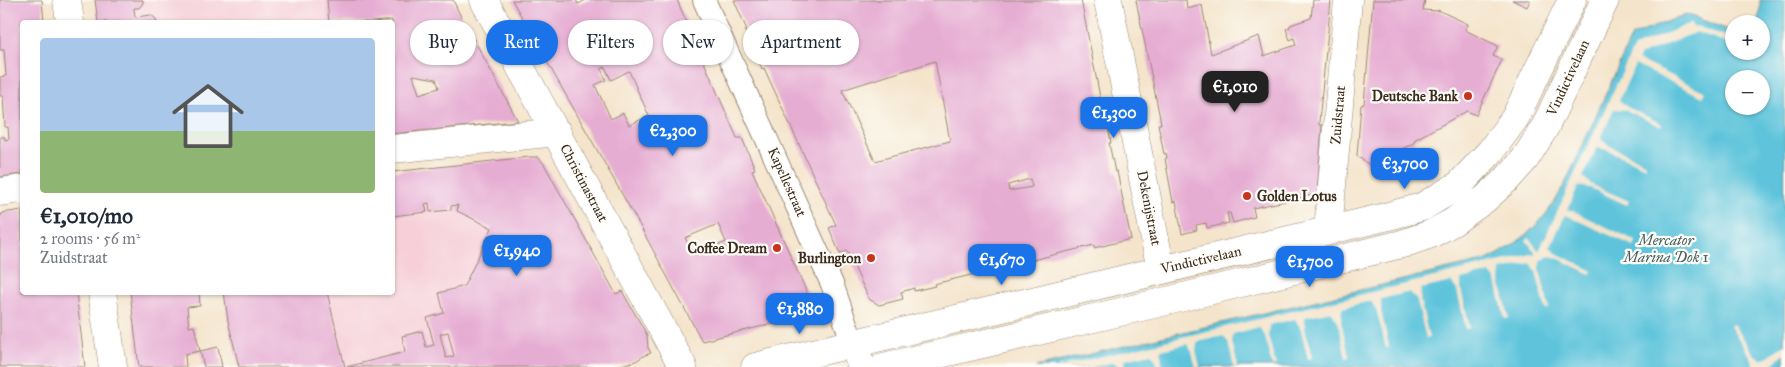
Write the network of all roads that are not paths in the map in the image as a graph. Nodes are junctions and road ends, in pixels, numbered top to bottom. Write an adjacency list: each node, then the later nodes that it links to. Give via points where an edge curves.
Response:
1 (67, 0): 8 (street)
2 (484, 0): 9 (street, Christinastraat)
3 (704, 0): 16 (street, Kapellestraat, via 832,284)
4 (1108, 0): 14 (street, Dekenijstraat)
5 (1348, 0): 13 (street, Zuidstraat)
6 (1572, 0): 13 (street, Vindictivelaan, via 1515,118 1490,152 1459,185 1422,207)
7 (1605, 0): 20 (street, Vindictivelaan, via 1545,127 1525,159 1485,199 1431,234 1402,244)
8 (70, 20)
9 (557, 132): 10 (street); 18 (street, Christinastraat)
10 (395, 150)
11 (20, 189): 12 (street)
12 (0, 192)
13 (1328, 231): 14 (street, Vindictivelaan)
14 (1161, 270): 16 (street, Vindictivelaan)
15 (102, 295): 17 (street)
16 (858, 355): 19 (street, Vindictivelaan)
17 (113, 367)
18 (683, 367)
19 (755, 367)
20 (884, 367)

